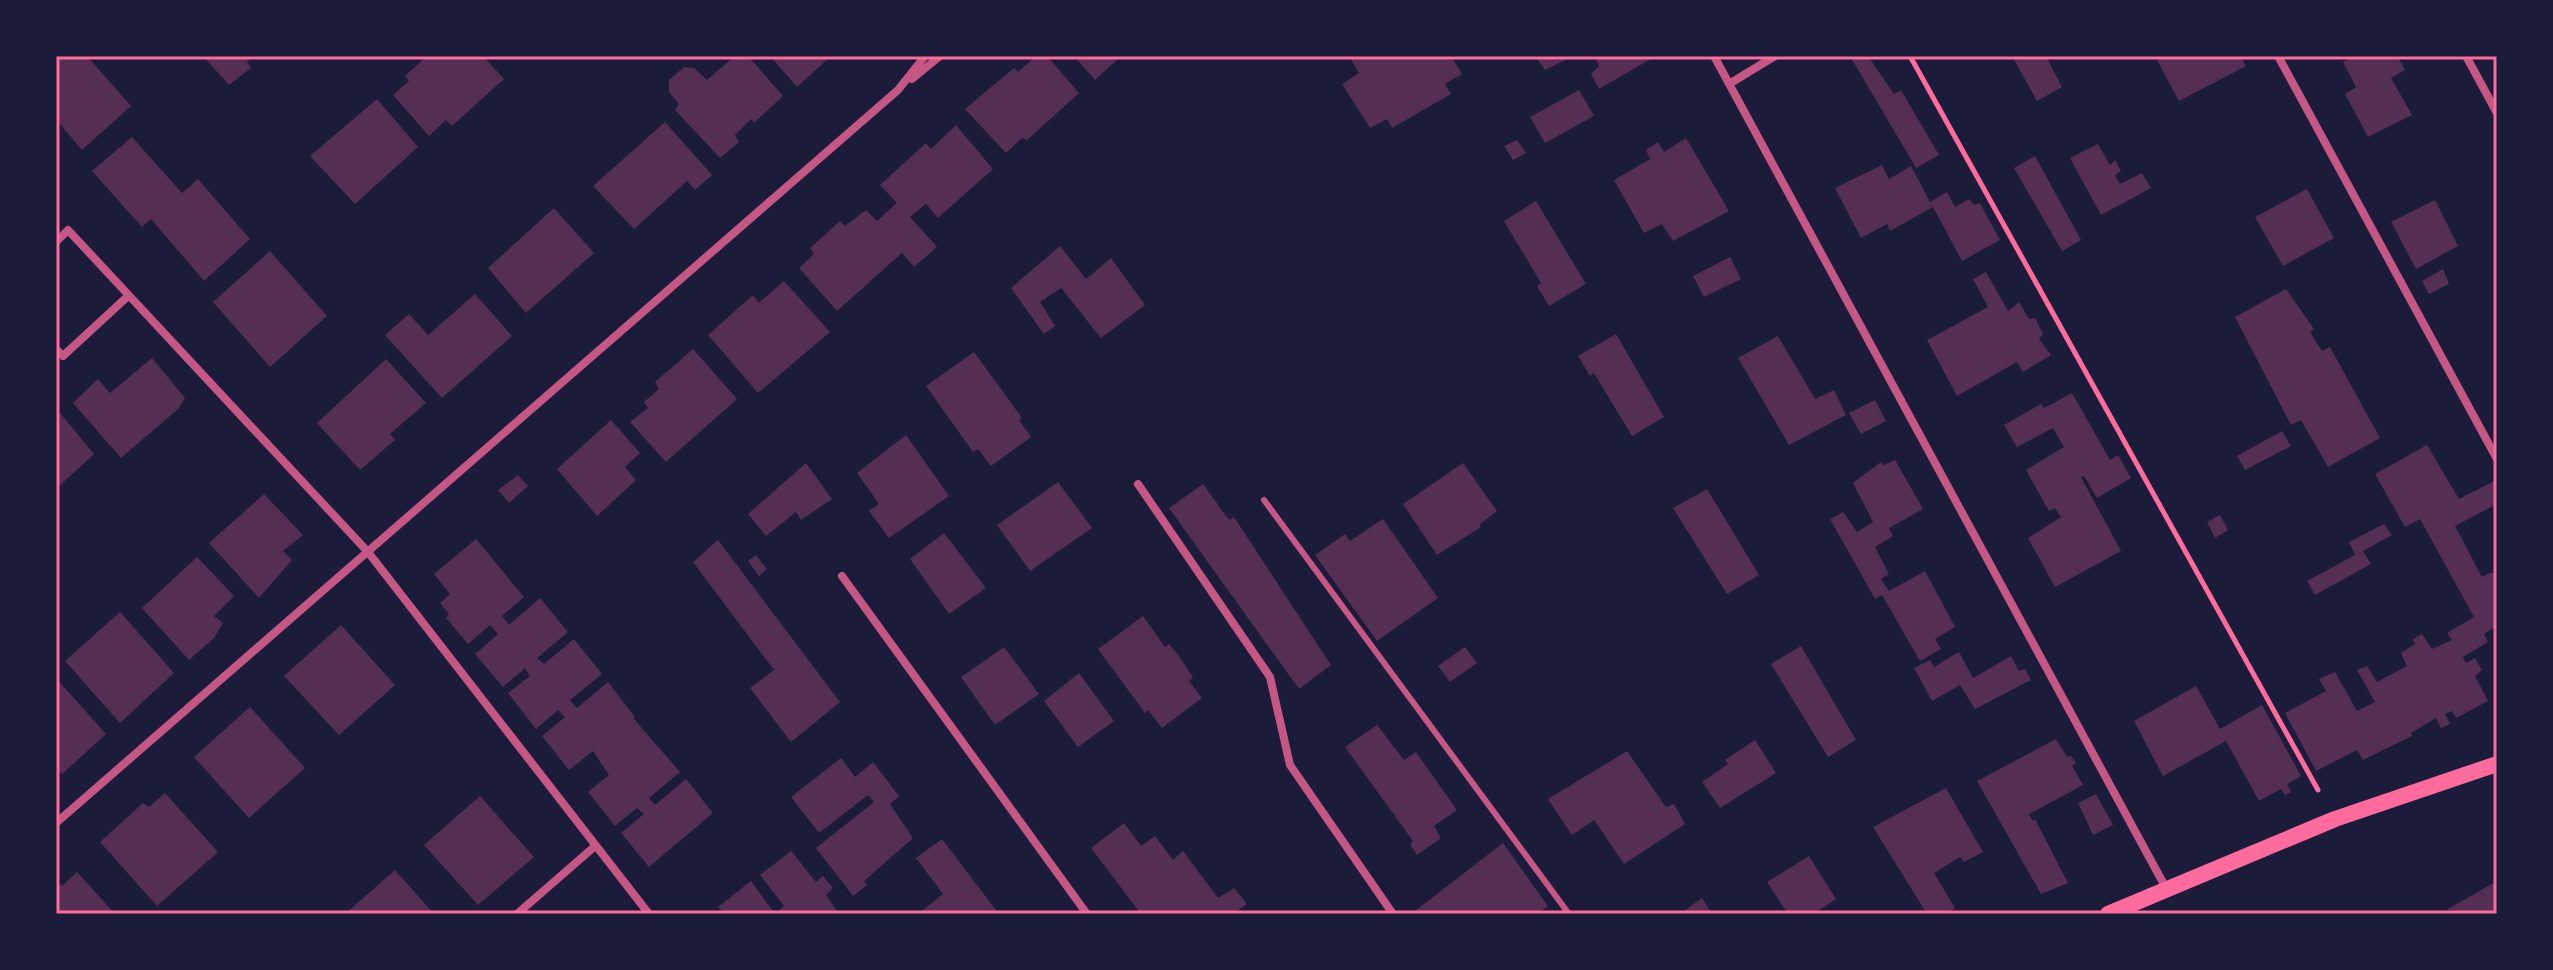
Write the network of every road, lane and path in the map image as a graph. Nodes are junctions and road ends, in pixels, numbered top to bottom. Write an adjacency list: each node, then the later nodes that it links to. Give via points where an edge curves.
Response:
1 (925, 56): 9 (street)
2 (940, 56): 9 (street)
3 (1714, 56): 8 (street)
4 (1775, 56): 8 (street)
5 (1910, 56): 21 (path)
6 (2278, 56): 15 (street)
7 (2466, 56): 10 (street)
8 (1729, 84): 24 (street)
9 (898, 90): 18 (street)
10 (2494, 94): 11 (street)
11 (2497, 113)
12 (56, 242): 13 (street, via 68,230)
13 (127, 297): 14 (street, via 63,356); 18 (street)
14 (56, 349)
15 (2497, 459)
16 (1138, 484): 28 (street, via 1270,677 1290,765)
17 (1264, 500): 29 (lane)
18 (368, 552): 22 (street); 23 (street)
19 (842, 576): 27 (street)
20 (2497, 764): 21 (main road)
21 (2335, 819): 24 (main road)
22 (56, 823)
23 (594, 847): 25 (street); 26 (street)
24 (2167, 890): 30 (main road)
25 (517, 914)
26 (649, 914)
27 (1087, 914)
28 (1393, 914)
29 (1569, 914)
30 (2108, 914)

